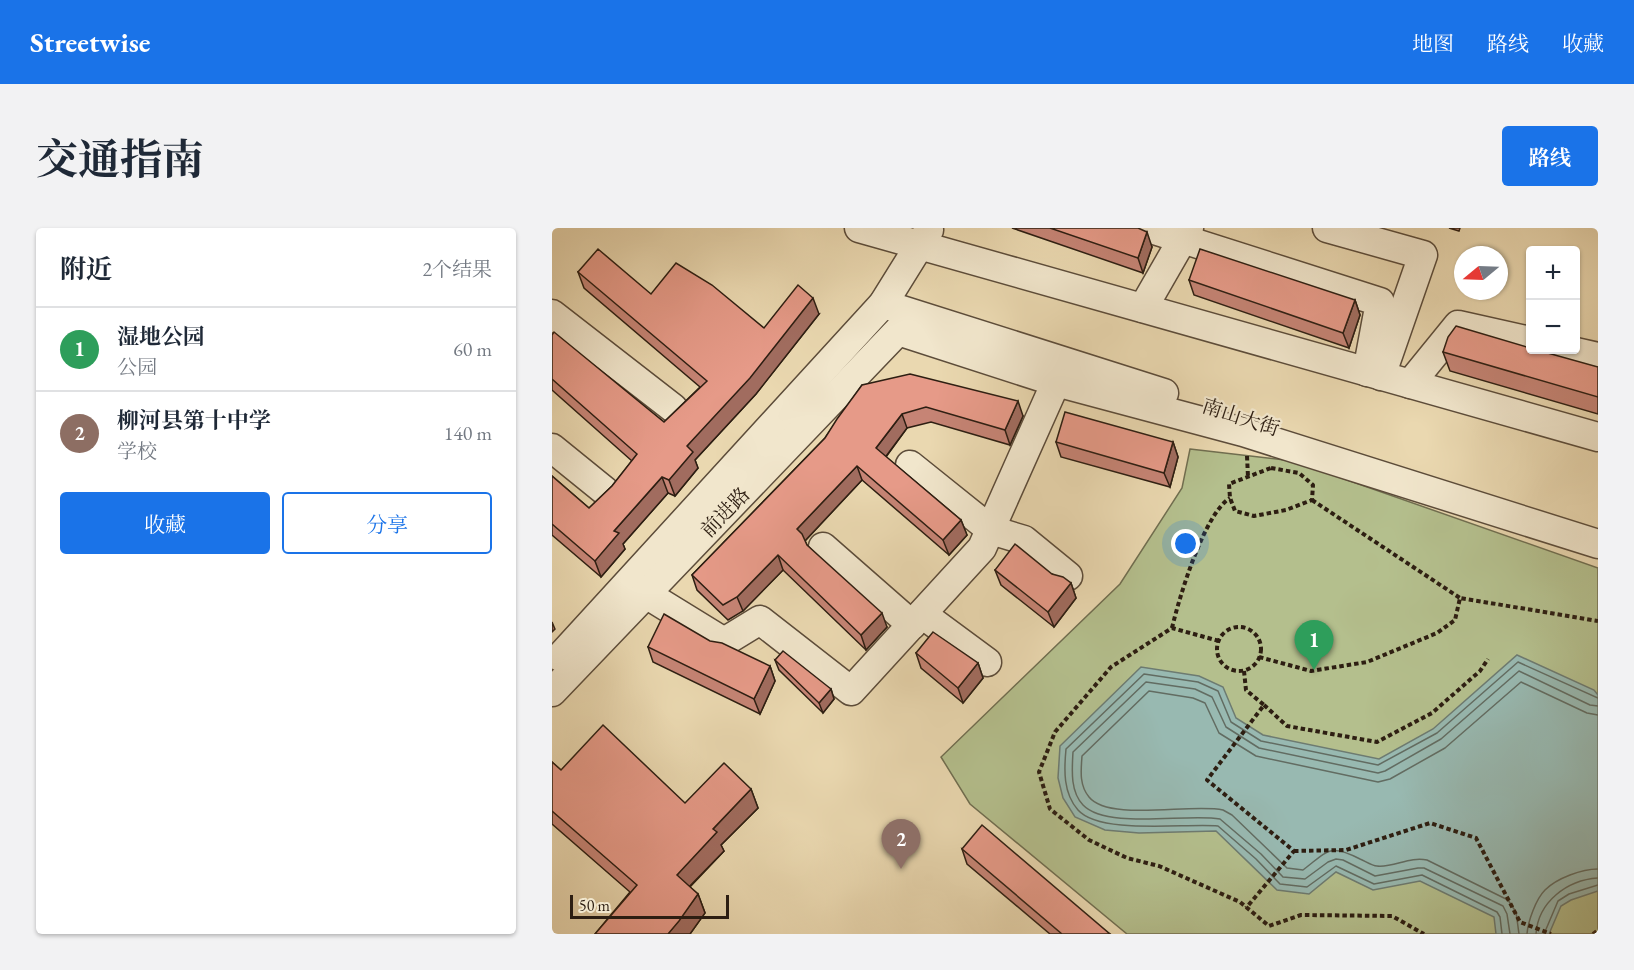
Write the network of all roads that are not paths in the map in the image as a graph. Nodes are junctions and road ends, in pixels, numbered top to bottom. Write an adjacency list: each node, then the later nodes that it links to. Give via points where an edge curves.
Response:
1 (859, 228): 5 (street)
2 (1148, 228): 4 (street)
3 (1327, 228): 13 (street, via 1423,255)
4 (1186, 234): 7 (street); 13 (street, via 1380,302)
5 (926, 237): 6 (street, 前进路); 7 (street)
6 (883, 304): 22 (street, 南山大街); 29 (street, 前进路)
7 (1143, 308): 13 (street)
8 (553, 317): 16 (street)
9 (898, 331): 14 (street, 南山大街); 26 (street, 前进路)
10 (1526, 340): 15 (street, via 1458,325)
11 (1580, 353): 12 (street)
12 (1598, 357)
13 (1374, 374): 15 (street)
14 (1056, 382): 21 (street); 23 (street, 南山大街, via 1243,432)
15 (1410, 384): 17 (street)
16 (673, 408)
17 (1598, 437)
18 (552, 448): 20 (street)
19 (910, 465): 21 (street)
20 (604, 491)
21 (991, 530): 25 (street, via 1024,540); 27 (street, via 982,548)
22 (1598, 531)
23 (1598, 544)
24 (823, 547): 27 (street)
25 (1068, 576)
26 (646, 594): 27 (street, via 724,642 760,620 851,691); 30 (street, 前进路)
27 (917, 619): 28 (street)
28 (987, 662)
29 (552, 665)
30 (552, 692)

